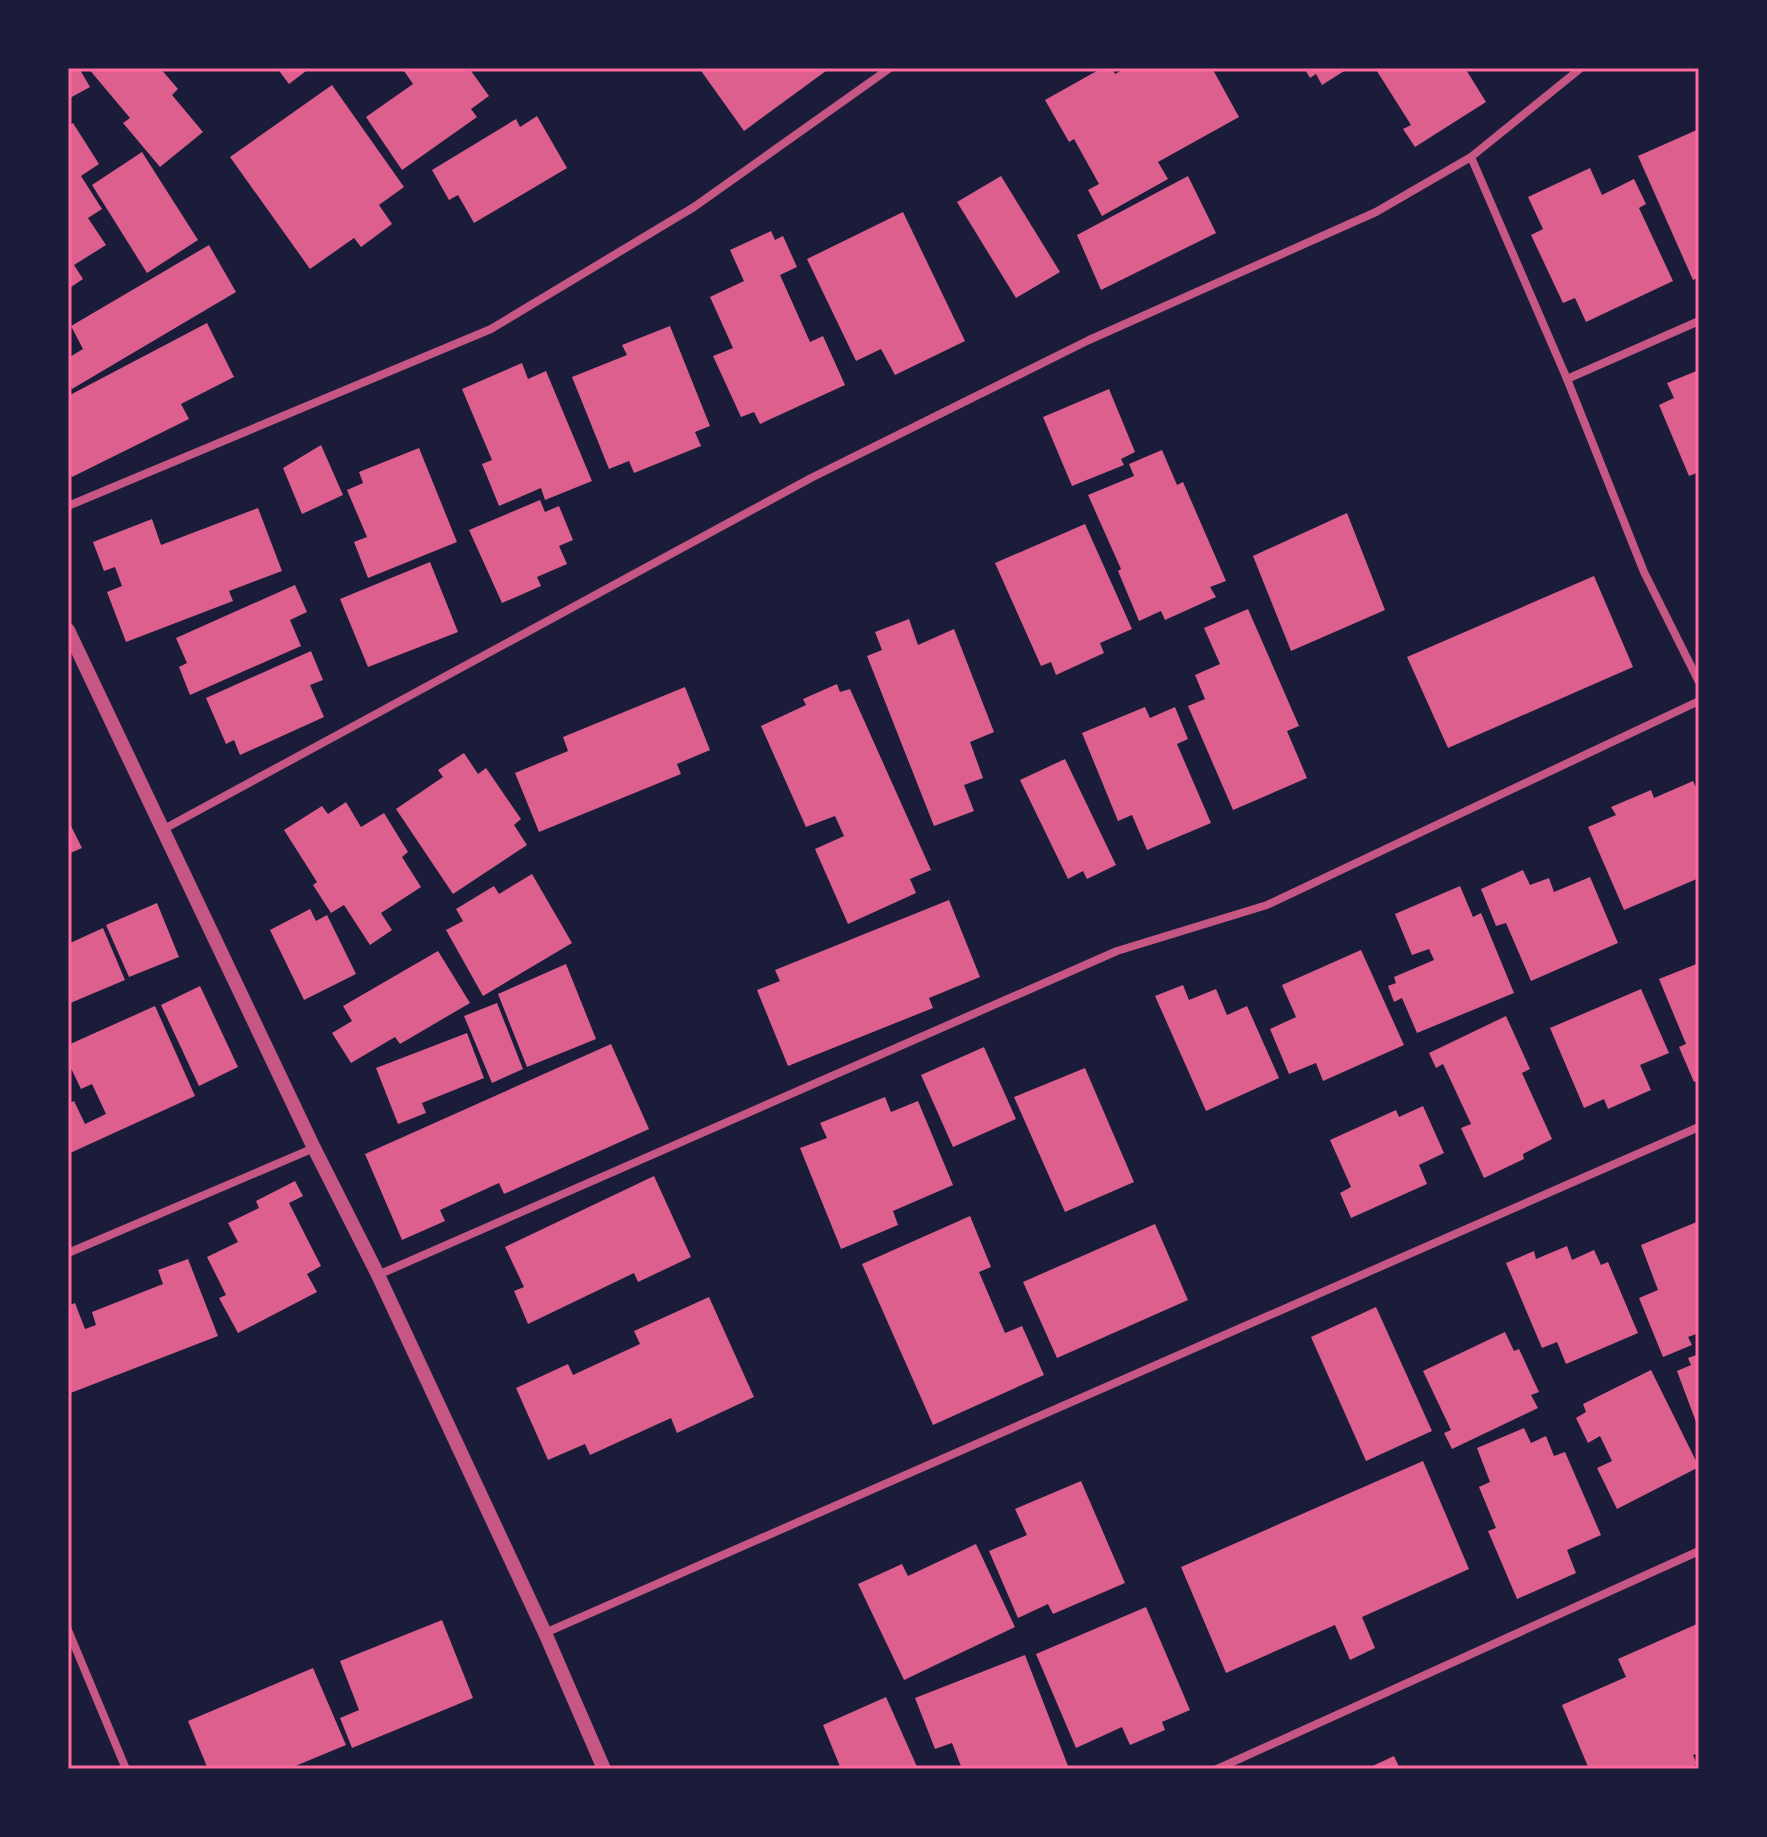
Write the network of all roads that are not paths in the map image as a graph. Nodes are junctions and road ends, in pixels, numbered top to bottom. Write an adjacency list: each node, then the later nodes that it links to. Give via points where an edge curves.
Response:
1 (890, 68): 6 (street, via 694,207 491,329)
2 (1581, 68): 3 (street)
3 (1471, 157): 5 (street); 10 (street, via 1376,212 1089,340 811,478)
4 (1699, 321): 5 (street)
5 (1567, 379): 8 (street, via 1644,572)
6 (68, 506)
7 (68, 630): 10 (street)
8 (1699, 682)
9 (1699, 701): 14 (street, via 1267,905 1117,951)
10 (164, 829): 12 (street)
11 (1699, 1127): 17 (street)
12 (314, 1148): 13 (street); 14 (street)
13 (68, 1253)
14 (378, 1275): 17 (street)
15 (1699, 1551): 20 (street)
16 (68, 1630): 18 (street)
17 (545, 1633): 19 (street)
18 (126, 1769)
19 (604, 1769)
20 (1217, 1769)

